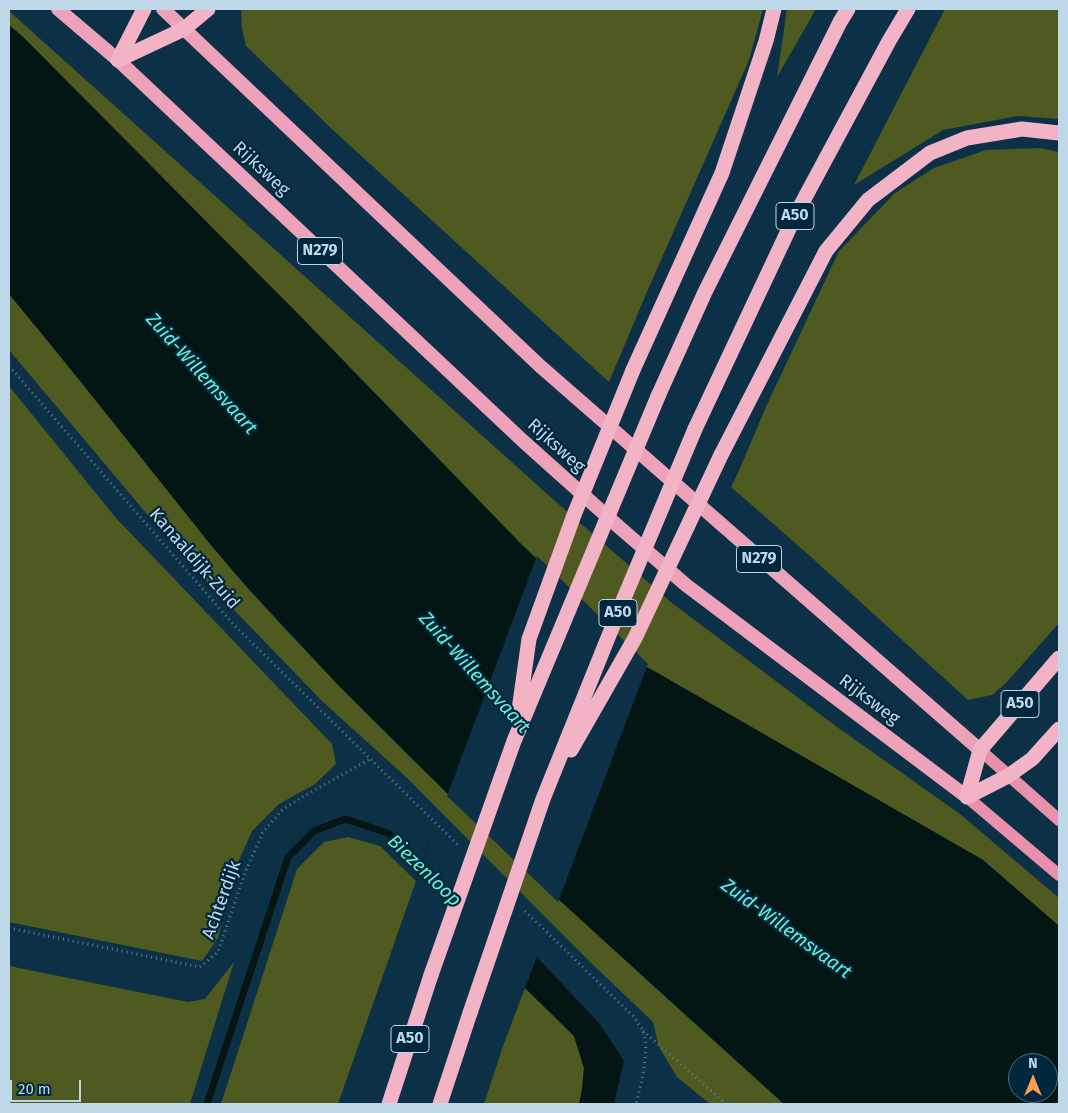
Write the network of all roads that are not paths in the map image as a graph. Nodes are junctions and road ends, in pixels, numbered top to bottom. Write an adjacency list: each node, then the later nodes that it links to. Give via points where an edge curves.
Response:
1 (58, 9): 9 (highway, Rijksweg / N279)
2 (144, 9): 9 (highway)
3 (163, 9): 8 (highway, Rijksweg / N279)
4 (208, 9): 8 (highway)
5 (774, 9): 13 (highway, A50, bridge, via 722,173 633,370 574,515 529,639)
6 (848, 9): 13 (highway, A50, bridge, via 684,336)
7 (908, 9): 17 (highway, A50, bridge, via 795,216 695,429)
8 (184, 29): 9 (highway); 14 (highway, Rijksweg / N279, via 540,366)
9 (118, 60): 16 (highway, Rijksweg / N279, via 618,527 686,585)
10 (1059, 133): 17 (highway, A50, bridge, via 1022,129 967,138 930,153 868,200 826,251 721,455 635,638)
11 (1059, 658): 14 (highway, A50)
12 (1059, 729): 15 (highway, A50, via 1032,759)
13 (514, 741): 20 (highway, A50, bridge)
14 (980, 750): 15 (main road, Rijksweg / N279); 16 (highway, A50)
15 (1008, 776): 16 (highway, A50); 18 (main road, Rijksweg / N279)
16 (967, 797): 19 (main road, Rijksweg / N279)
17 (544, 799): 21 (highway, A50, bridge)
18 (1059, 820)
19 (1059, 875)
20 (389, 1104)
21 (440, 1104)

